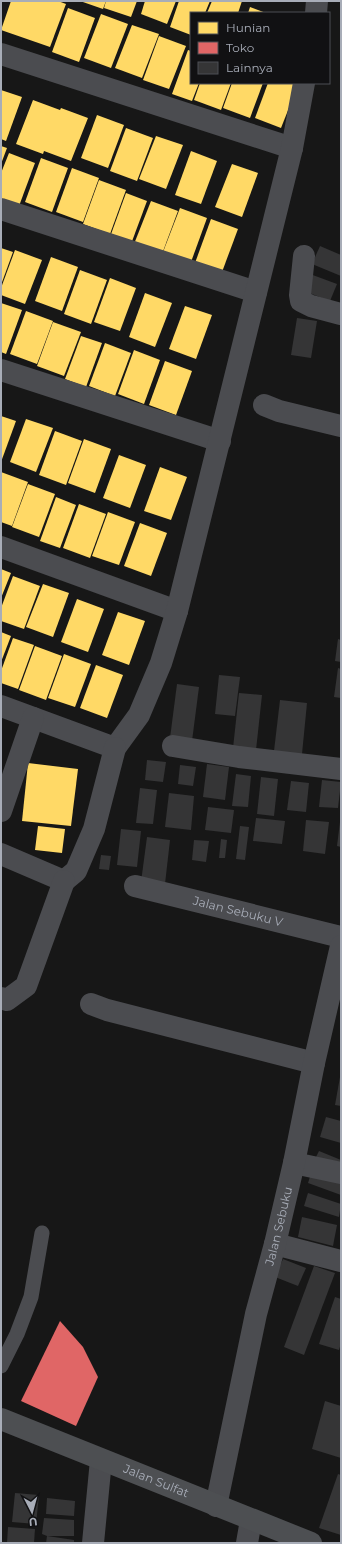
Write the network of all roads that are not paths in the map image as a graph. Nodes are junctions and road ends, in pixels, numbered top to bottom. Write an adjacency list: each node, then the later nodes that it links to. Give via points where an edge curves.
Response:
1 (317, 1): 2 (street)
2 (316, 12)
3 (1, 54): 5 (street)
4 (304, 84): 5 (street)
5 (292, 148): 8 (street)
6 (1, 209): 8 (street)
7 (304, 256): 9 (street, via 301,301)
8 (256, 292): 13 (street)
9 (341, 314)
10 (1, 370): 13 (street)
11 (264, 405): 12 (street)
12 (341, 426)
13 (220, 441): 15 (street)
14 (1, 547): 15 (street)
15 (177, 611): 19 (street, via 161,663 139,714)
16 (1, 706): 17 (street)
17 (33, 718): 19 (street); 21 (street)
18 (173, 746): 20 (street)
19 (114, 748): 23 (street, via 94,829 76,871)
20 (341, 769)
21 (1, 811)
22 (1, 854): 23 (street)
23 (64, 881): 27 (street, via 26,986 7,1000)
24 (135, 886): 25 (street, Jalan Sebuku V)
25 (341, 936)
26 (341, 946): 29 (street, Jalan Sebuku)
27 (1, 998)
28 (91, 1004): 29 (street)
29 (314, 1063): 30 (street, Jalan Sebuku)
30 (294, 1163): 31 (street); 33 (street, Jalan Sebuku)
31 (341, 1173)
32 (42, 1233): 35 (lane, via 31,1298)
33 (275, 1244): 34 (street); 38 (street, Jalan Sebuku, via 256,1314)
34 (341, 1261)
35 (1, 1366)
36 (1, 1419): 37 (main road, Jalan Sulfat)
37 (101, 1460): 38 (main road, Jalan Sulfat); 40 (street)
38 (216, 1506): 39 (main road, Jalan Sulfat)
39 (251, 1520): 41 (street); 42 (main road, Jalan Sulfat)
40 (93, 1543)
41 (247, 1543)
42 (311, 1543)

